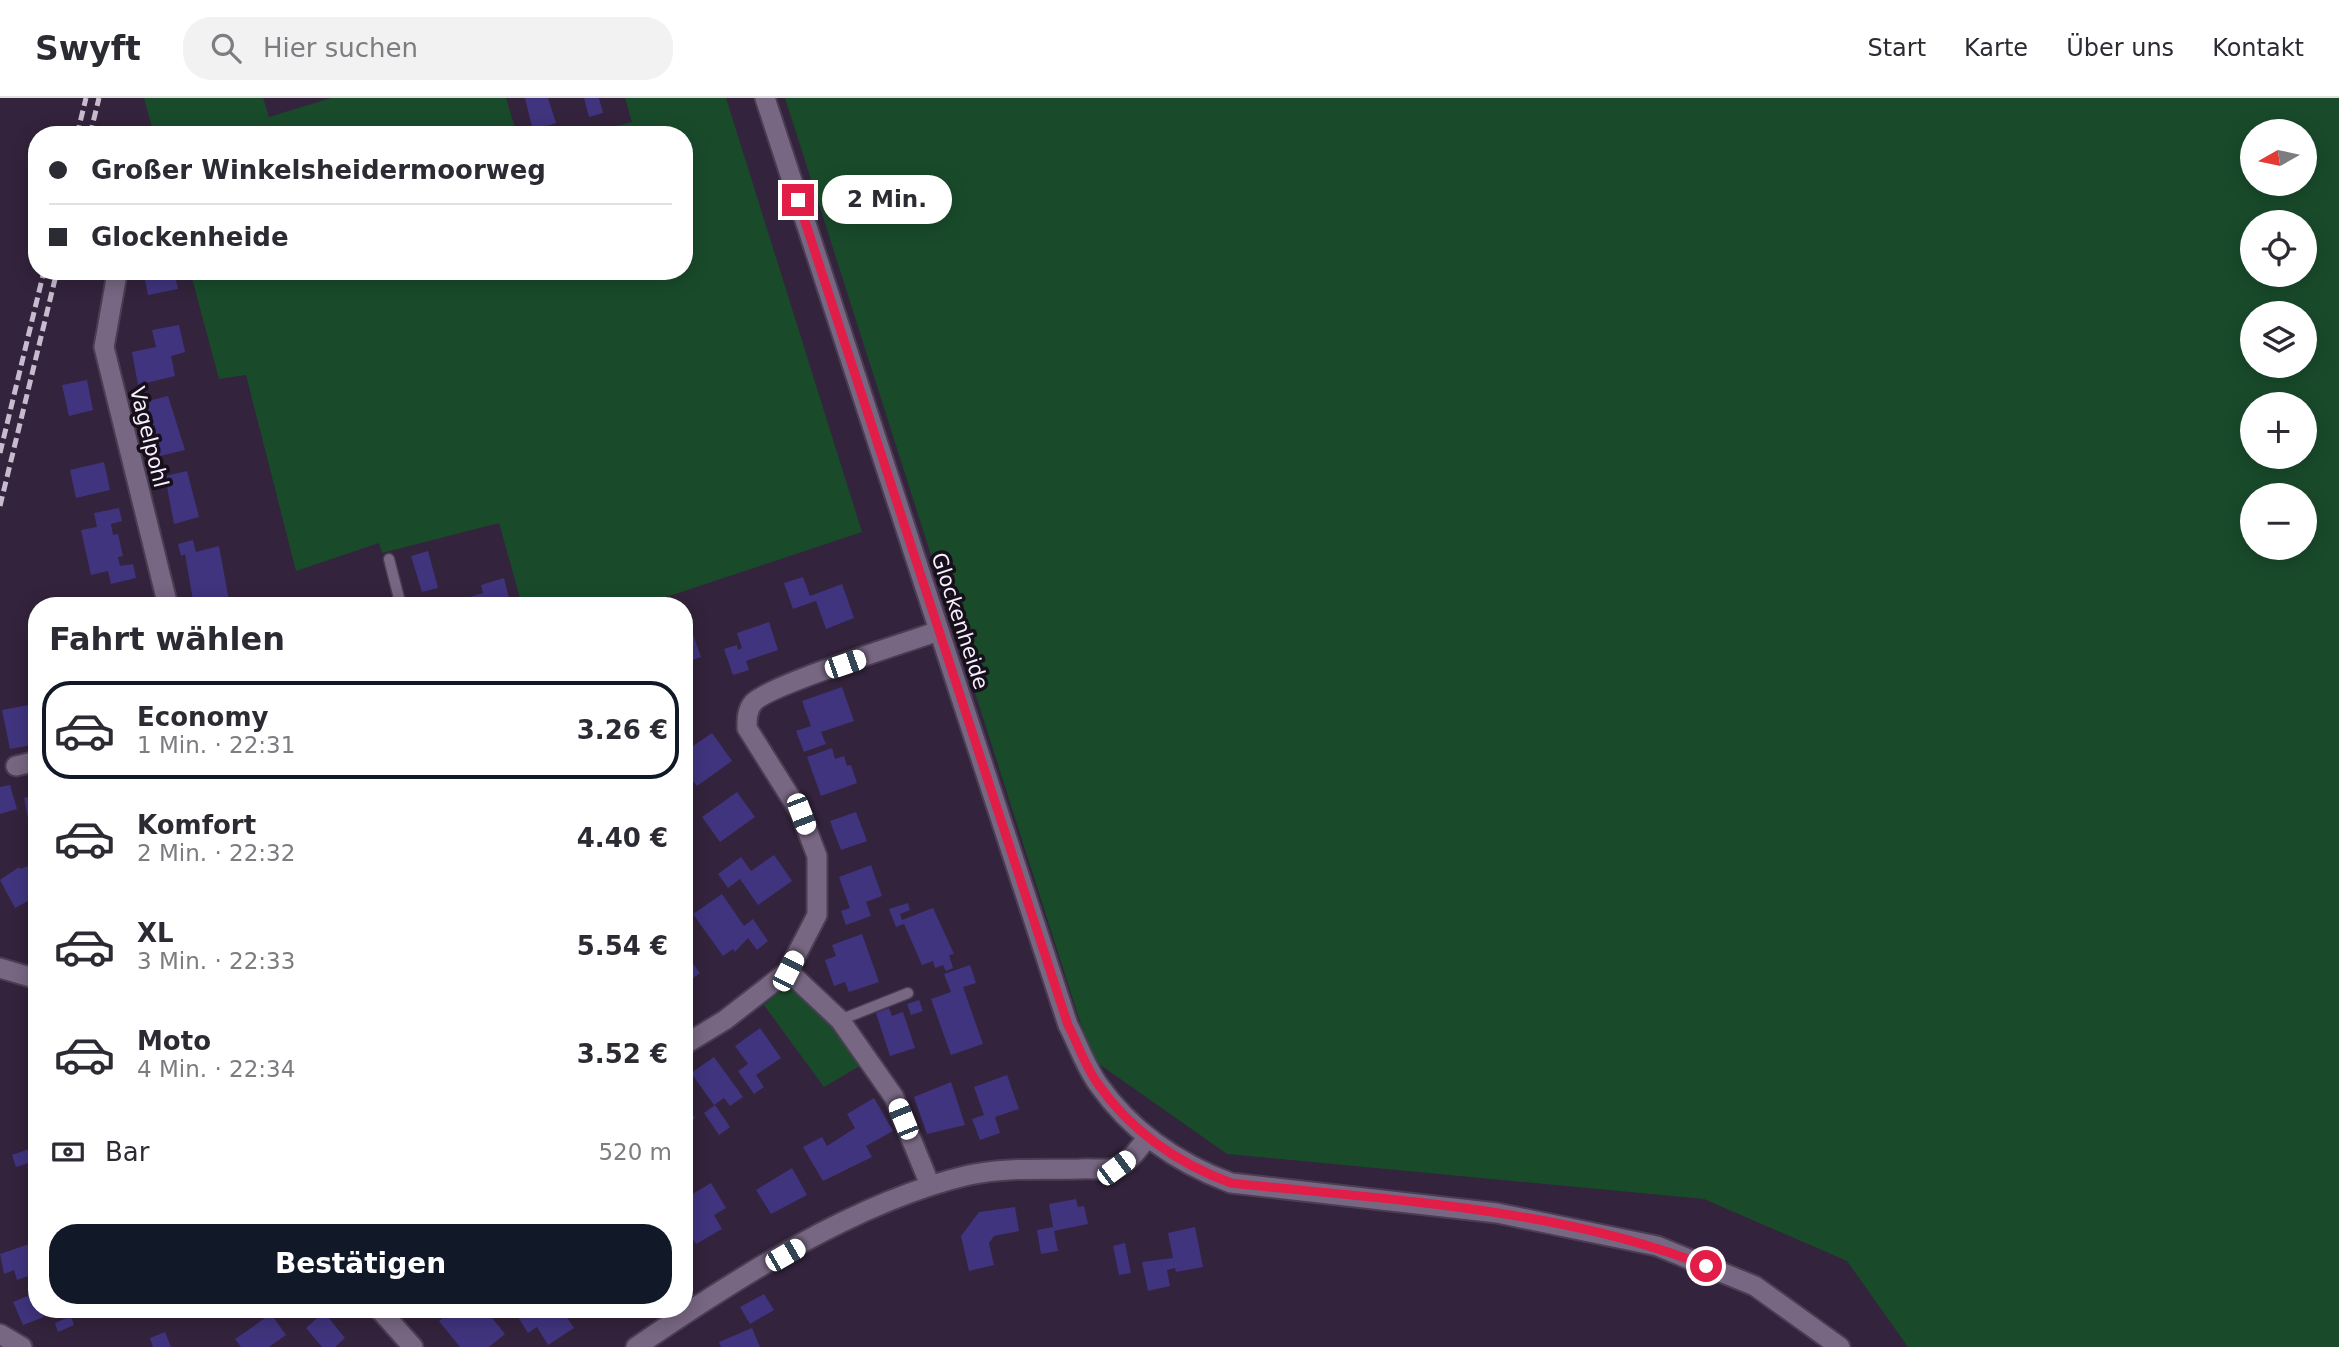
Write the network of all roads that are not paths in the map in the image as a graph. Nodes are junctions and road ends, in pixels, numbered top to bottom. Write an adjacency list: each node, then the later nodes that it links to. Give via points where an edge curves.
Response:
1 (765, 98): 6 (street, Glockenheide)
2 (116, 280): 4 (street, Vagelpohl, via 104,347)
3 (389, 559): 5 (lane)
4 (165, 597)
5 (399, 597)
6 (939, 631): 10 (street, via 766,693 748,713 747,728 801,814 817,856 817,915); 15 (street, Glockenheide, via 1068,1025 1097,1083)
7 (28, 763): 8 (street)
8 (16, 766)
9 (0, 968): 11 (street)
10 (788, 971): 13 (street); 14 (street, via 725,1020)
11 (28, 976)
12 (908, 993): 13 (lane)
13 (840, 1020): 16 (street, via 894,1097)
14 (693, 1037)
15 (1147, 1138): 16 (street, via 1116,1168 989,1171); 24 (street, Glockenheide, via 1196,1170 1231,1183 1497,1213 1657,1246 1755,1286)
16 (930, 1185): 17 (street, via 849,1219)
17 (693, 1308)
18 (387, 1318): 22 (street)
19 (678, 1318): 23 (street)
20 (0, 1334): 21 (street)
21 (22, 1347)
22 (413, 1347)
23 (636, 1347)
24 (1840, 1347)

